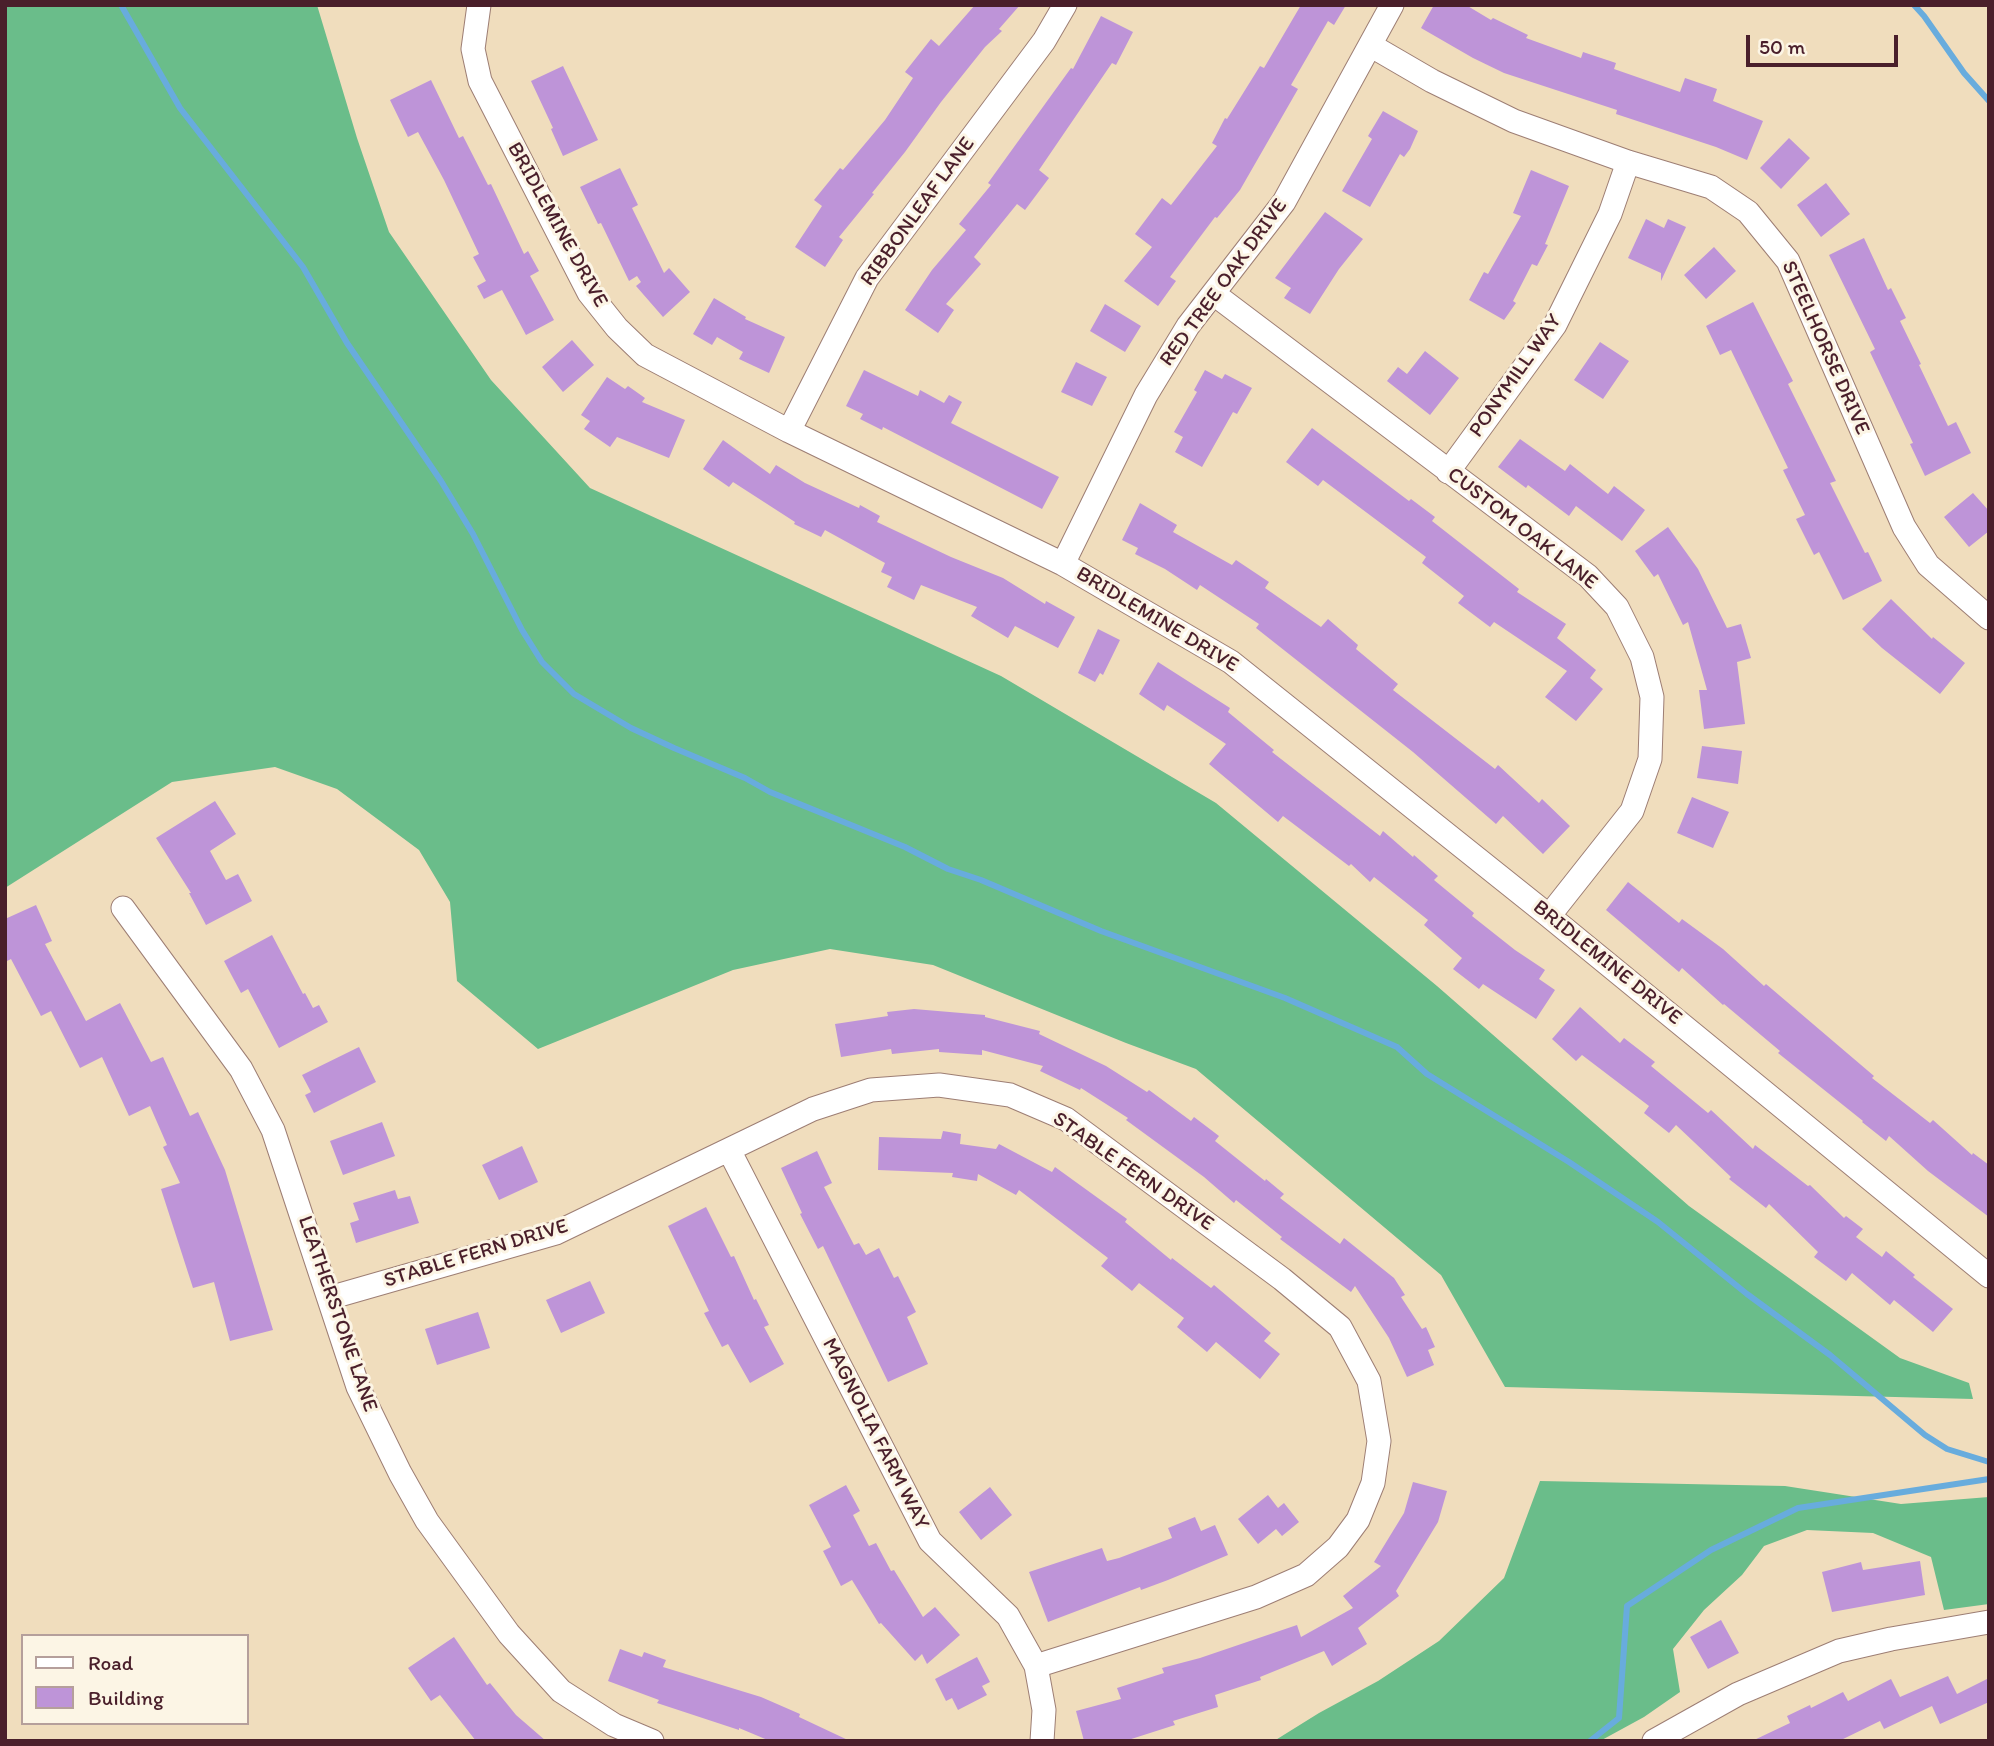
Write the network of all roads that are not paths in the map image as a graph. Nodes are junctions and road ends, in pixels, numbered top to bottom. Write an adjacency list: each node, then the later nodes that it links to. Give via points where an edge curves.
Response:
1 (479, 5): 7 (street, BRIDLEMINE DRIVE, via 473,49 480,81 589,293 645,355)
2 (1065, 5): 7 (street, RIBBONLEAF LANE, via 1044,41 867,278)
3 (1392, 5): 4 (street, RED TREE OAK DRIVE)
4 (1370, 45): 5 (street, STEELHORSE DRIVE, via 1514,121); 6 (street, RED TREE OAK DRIVE, via 1284,202)
5 (1628, 162): 8 (street, PONYMILL WAY, via 1610,214 1555,325); 10 (street, STEELHORSE DRIVE, via 1711,187 1748,212 1771,237 1788,261 1904,527 1928,565)
6 (1214, 294): 8 (street, CUSTOM OAK LANE); 9 (street, RED TREE OAK DRIVE, via 1188,326 1146,395)
7 (789, 431): 9 (street, BRIDLEMINE DRIVE)
8 (1448, 472): 12 (street, CUSTOM OAK LANE, via 1588,576 1609,599 1642,657 1652,697 1650,759 1632,811)
9 (1063, 565): 12 (street, BRIDLEMINE DRIVE, via 1231,662)
10 (1989, 618)
11 (123, 908): 15 (street, LEATHERSTONE LANE, via 241,1069 273,1130)
12 (1549, 915): 14 (street, BRIDLEMINE DRIVE)
13 (729, 1150): 15 (street, STABLE FERN DRIVE, via 556,1233); 17 (street, MAGNOLIA FARM WAY, via 930,1541 1008,1616); 17 (street, STABLE FERN DRIVE, via 814,1108 871,1090 939,1085 1010,1095 1066,1119 1282,1279 1340,1328 1369,1381 1379,1441 1373,1483 1358,1520 1338,1547 1306,1575 1256,1597)
14 (1989, 1276)
15 (329, 1298): 18 (street, LEATHERSTONE LANE, via 358,1387 378,1429 428,1521 463,1571 509,1634 561,1691 614,1725)
16 (1989, 1622): 20 (street, via 1839,1651 1738,1693)
17 (1036, 1666): 19 (street, MAGNOLIA FARM WAY, via 1044,1710)
18 (652, 1741)
19 (1042, 1741)
20 (1654, 1741)

